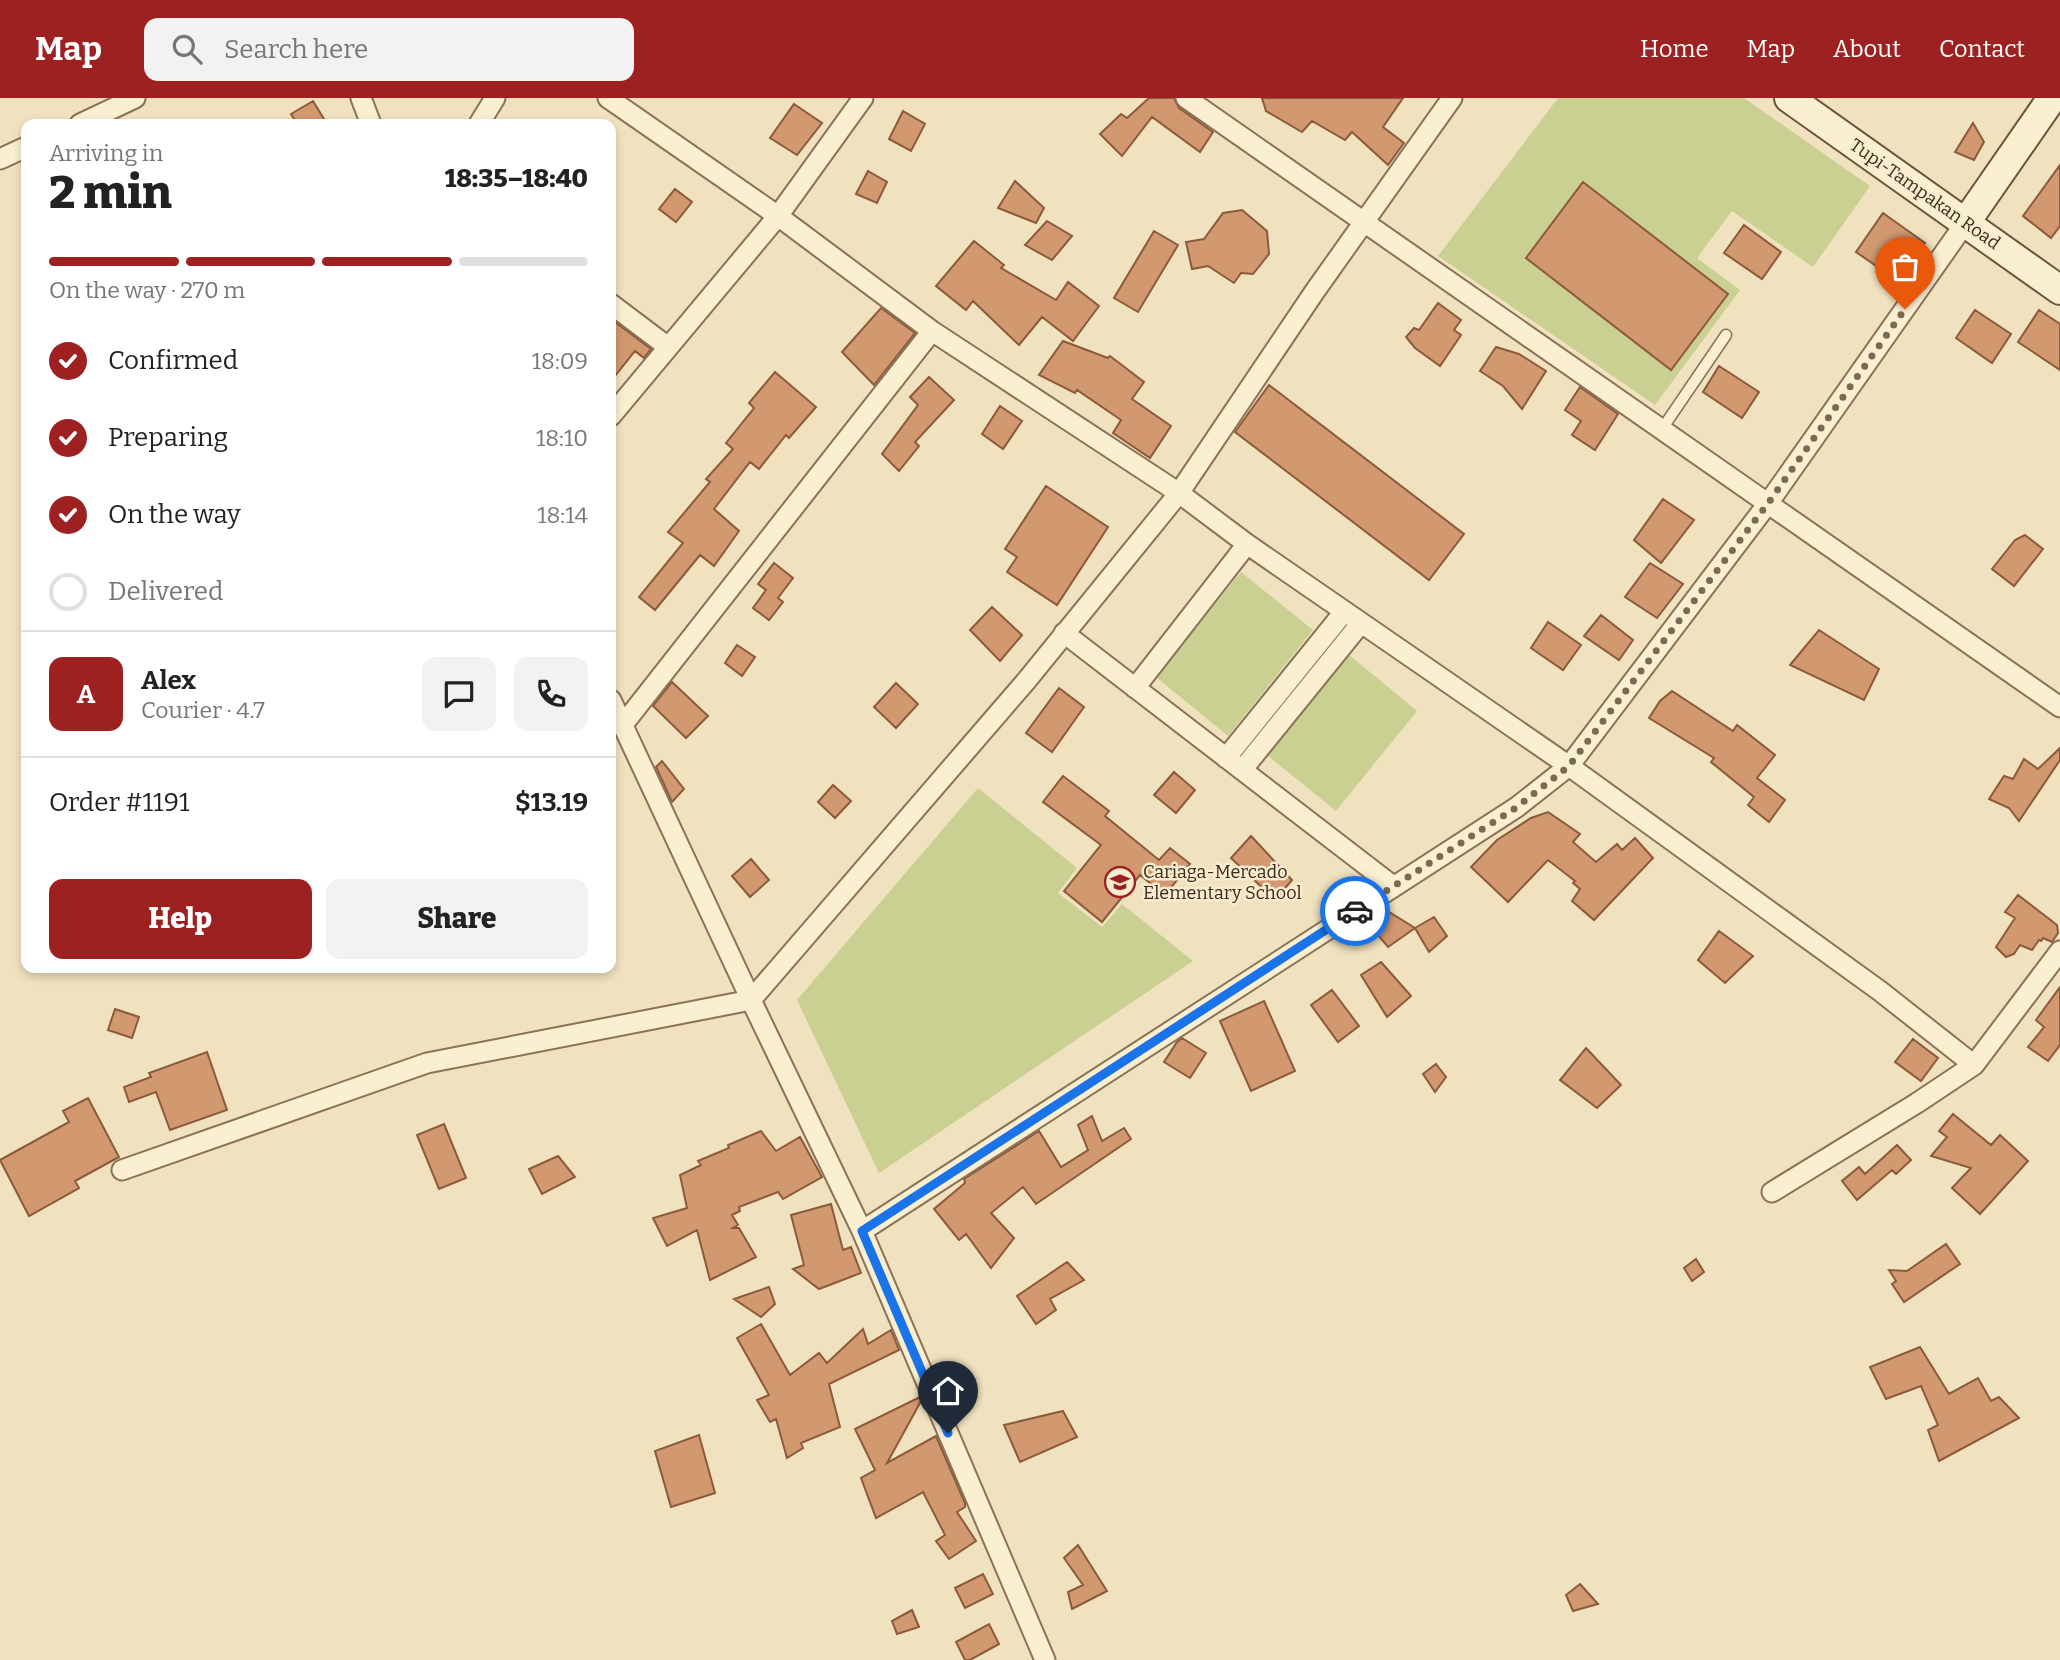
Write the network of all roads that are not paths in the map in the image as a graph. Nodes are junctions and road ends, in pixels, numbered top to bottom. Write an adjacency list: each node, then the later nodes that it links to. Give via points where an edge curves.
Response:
1 (135, 98): 10 (street)
2 (361, 98): 11 (street)
3 (495, 98): 12 (street)
4 (608, 98): 15 (street)
5 (863, 98): 15 (street)
6 (1186, 98): 16 (street)
7 (1452, 98): 16 (street)
8 (1789, 98): 17 (main road, Tupi-Tampakan Road)
9 (2052, 98): 17 (main road)
10 (95, 119)
11 (369, 119)
12 (482, 119)
13 (21, 149): 14 (street)
14 (0, 159)
15 (778, 216): 20 (street); 22 (street)
16 (1364, 222): 24 (street); 25 (street)
17 (1966, 222): 18 (main road, Tupi-Tampakan Road); 26 (street)
18 (2060, 290)
19 (616, 308): 22 (street)
20 (932, 331): 25 (street); 34 (street)
21 (1726, 335): 24 (lane)
22 (668, 347): 23 (street)
23 (616, 410)
24 (1662, 429): 26 (street)
25 (1179, 493): 27 (street); 30 (street)
26 (1769, 502): 32 (street); 36 (street)
27 (1247, 544): 28 (street); 31 (street)
28 (1344, 612): 29 (street); 35 (street)
29 (1361, 623): 36 (street); 37 (street)
30 (1065, 634): 31 (street); 40 (street)
31 (1135, 688): 35 (street)
32 (2060, 708)
33 (616, 712): 34 (street)
34 (622, 726): 40 (street)
35 (1226, 758): 37 (street)
36 (1569, 766): 38 (street, via 1517,807); 41 (street, via 1880,991)
37 (1242, 770): 38 (street)
38 (1393, 887): 44 (street)
39 (2060, 951): 41 (street)
40 (751, 1000): 42 (street, via 427,1063); 44 (street)
41 (1974, 1066): 43 (street)
42 (122, 1170)
43 (1772, 1192)
44 (862, 1231): 45 (street)
45 (1045, 1660)

